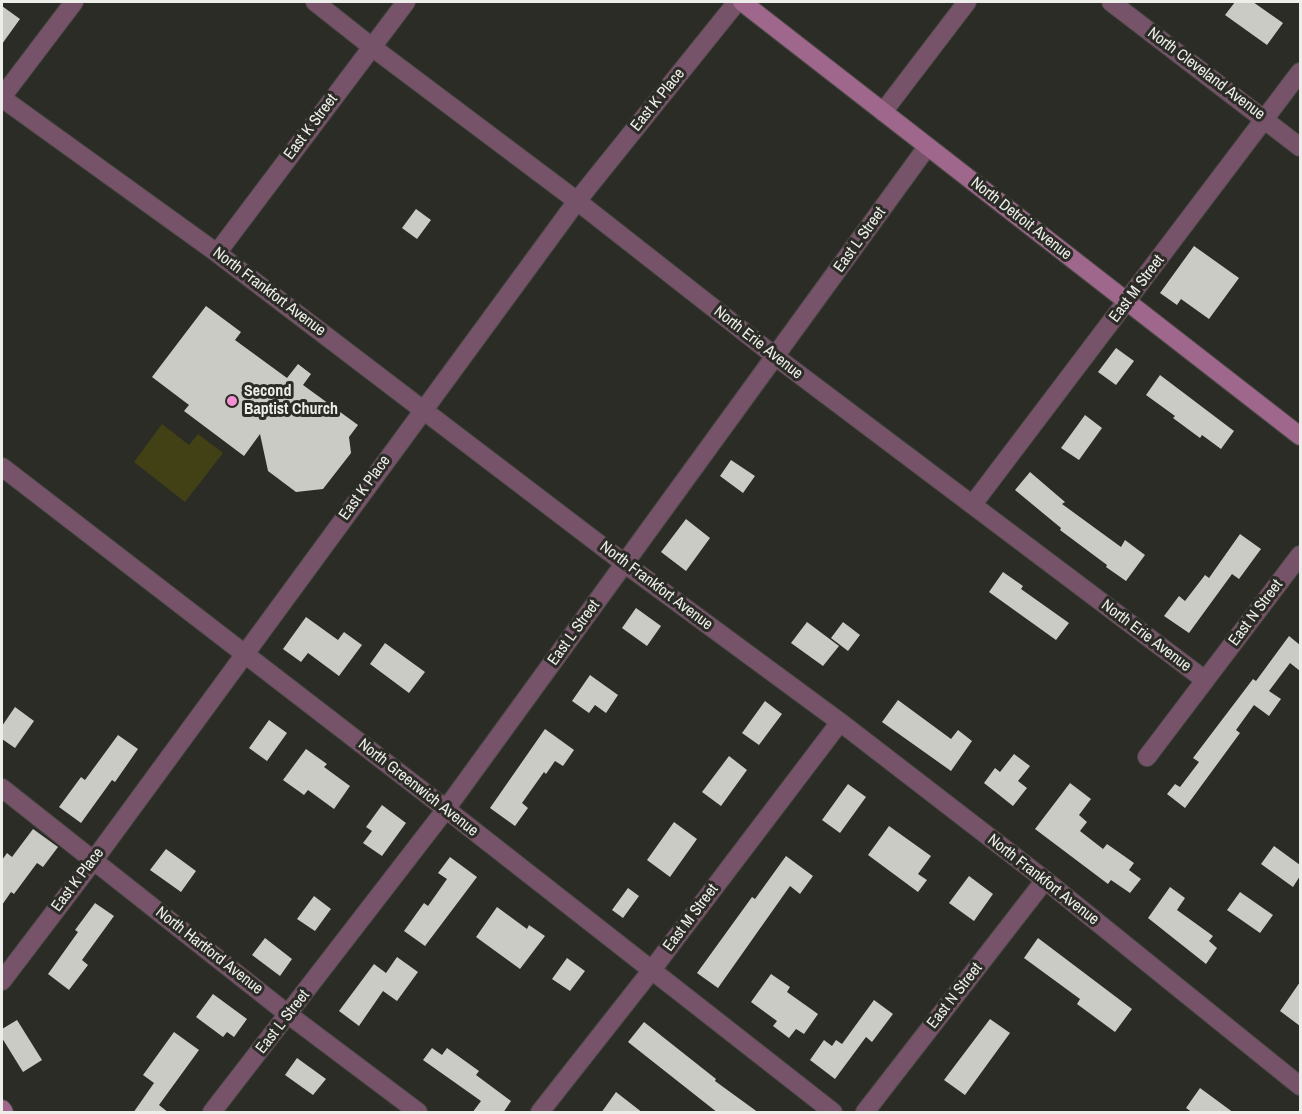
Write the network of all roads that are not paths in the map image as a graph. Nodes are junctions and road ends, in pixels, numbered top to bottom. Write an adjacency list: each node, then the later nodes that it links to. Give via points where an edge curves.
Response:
1 (74, 2): 10 (street)
2 (315, 2): 8 (street, North Erie Avenue)
3 (406, 2): 8 (street, East K Street)
4 (737, 2): 15 (street, East K Place)
5 (742, 2): 11 (street, North Detroit Avenue)
6 (968, 2): 11 (street)
7 (1111, 2): 12 (street, North Cleveland Avenue)
8 (372, 47): 15 (street, North Erie Avenue); 16 (street, East K Street)
9 (1300, 72): 12 (street, East M Street)
10 (2, 98): 16 (street, North Frankfort Avenue)
11 (883, 112): 13 (street, North Detroit Avenue)
12 (1265, 120): 14 (street, North Cleveland Avenue); 17 (street, East M Street)
13 (927, 147): 17 (street, North Detroit Avenue); 18 (street, East L Street)
14 (1300, 147)
15 (577, 201): 18 (street, North Erie Avenue); 19 (street, East K Place)
16 (217, 253): 19 (street, North Frankfort Avenue)
17 (1127, 302): 20 (street, North Detroit Avenue); 22 (street, East M Street)
18 (776, 357): 22 (street, North Erie Avenue); 24 (street, East L Street)
19 (423, 409): 24 (street, North Frankfort Avenue); 25 (street, East K Place)
20 (1300, 436)
21 (2, 467): 25 (street, North Greenwich Avenue)
22 (973, 504): 26 (street, North Erie Avenue)
23 (1300, 555): 26 (street, East N Street)
24 (624, 563): 27 (street, North Frankfort Avenue); 30 (street, East L Street)
25 (243, 654): 30 (street, North Greenwich Avenue); 31 (street, East K Place)
26 (1205, 680): 28 (street, East N Street)
27 (840, 722): 32 (street, North Frankfort Avenue); 33 (street, East M Street)
28 (1147, 757)
29 (2, 788): 31 (street, North Hartford Avenue)
30 (446, 809): 33 (street, North Greenwich Avenue); 35 (street, East L Street)
31 (94, 860): 34 (street, East K Place); 35 (street, North Hartford Avenue)
32 (1045, 880): 36 (street, North Frankfort Avenue); 43 (street, East N Street)
33 (651, 971): 41 (street, East M Street); 42 (street, North Greenwich Avenue)
34 (2, 981)
35 (289, 1015): 39 (street, East L Street); 40 (street, North Hartford Avenue)
36 (1300, 1086)
37 (2, 1109): 38 (street)
38 (4, 1113)
39 (212, 1113)
40 (418, 1113)
41 (540, 1113)
42 (833, 1113)
43 (865, 1113)

